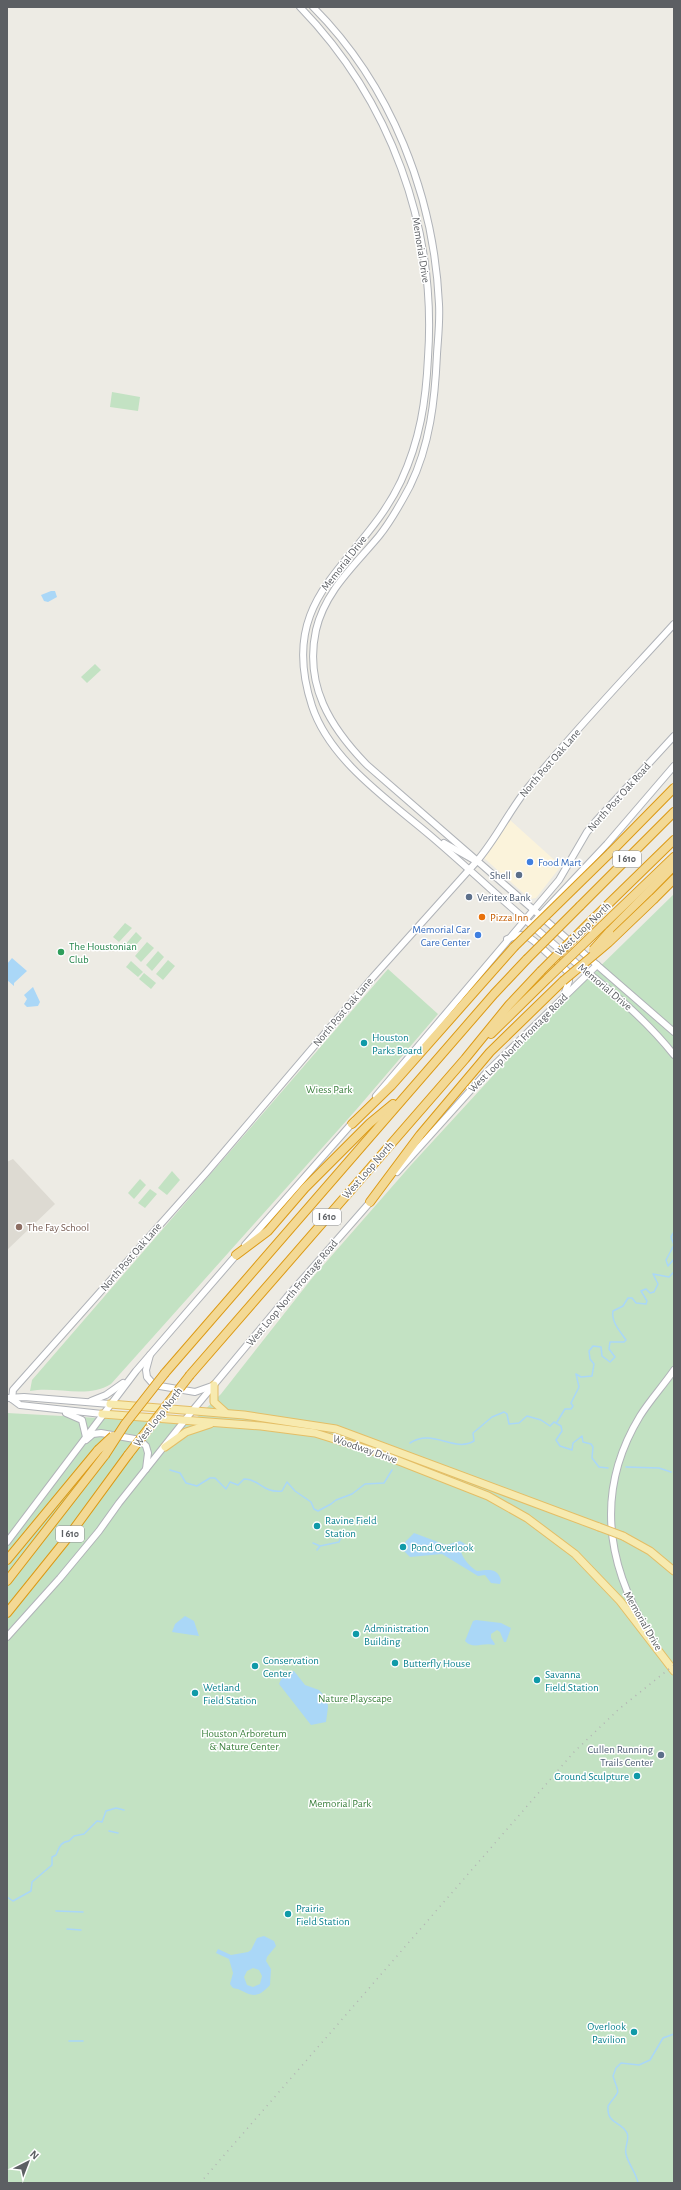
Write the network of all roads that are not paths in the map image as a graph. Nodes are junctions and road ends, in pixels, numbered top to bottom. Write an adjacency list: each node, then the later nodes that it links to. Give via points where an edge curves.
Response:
1 (300, 7): 4 (main road, Memorial Drive, via 334,46 365,91)
2 (313, 7): 3 (main road, Memorial Drive, via 370,80 386,107)
3 (408, 155): 4 (main road); 6 (main road, Memorial Drive, via 429,227 439,305 431,419 419,464)
4 (399, 158): 5 (main road, Memorial Drive, via 422,243 427,273 430,331 428,380 420,431)
5 (391, 501): 6 (main road); 12 (main road, Memorial Drive, via 316,600 307,625 305,673 318,722 334,748)
6 (399, 506): 15 (main road, Memorial Drive, via 324,606 314,642 315,680 326,712 351,749)
7 (674, 624): 15 (main road, North Post Oak Lane, via 537,776 513,806 490,846)
8 (674, 736): 19 (main road, North Post Oak Road, via 587,832 565,872)
9 (674, 766): 20 (main road, North Post Oak Road)
10 (674, 788): 32 (highway, bridge, via 514,947 391,1086)
11 (674, 812): 31 (highway, West Loop North / I 610, bridge, via 527,959)
12 (425, 831): 15 (main road, via 466,857); 17 (main road, Memorial Drive)
13 (674, 840): 30 (highway, West Loop North / I 610, bridge, via 541,970)
14 (674, 857): 30 (highway, bridge)
15 (477, 861): 17 (main road, North Post Oak Lane); 19 (main road, Memorial Drive)
16 (674, 866): 26 (highway, bridge)
17 (470, 869): 21 (main road, Memorial Drive); 39 (main road, North Post Oak Lane, via 373,977 14,1390)
18 (674, 879): 26 (highway, bridge, via 608,943)
19 (533, 910): 20 (main road, Memorial Drive); 21 (main road, North Post Oak Road)
20 (540, 916): 22 (main road, North Post Oak Road); 24 (main road, Memorial Drive)
21 (526, 918): 22 (main road, Memorial Drive); 23 (main road)
22 (532, 924): 25 (main road, Memorial Drive)
23 (507, 939): 27 (main road, via 520,935 527,936 565,968 569,981); 32 (main road, via 438,1025)
24 (597, 965): 25 (main road, West Loop North Frontage Road); 28 (main road, Memorial Drive)
25 (588, 973): 27 (main road, West Loop North Frontage Road); 29 (main road, Memorial Drive, via 645,1022)
26 (561, 983): 33 (highway, via 490,1052 420,1135)
27 (563, 997): 33 (main road, West Loop North Frontage Road, via 487,1072)
28 (674, 1032)
29 (674, 1056)
30 (465, 1059): 59 (highway, West Loop North / I 610, bridge, via 190,1375 65,1542)
31 (409, 1092): 34 (highway, via 370,1123 305,1188 268,1232); 51 (highway, West Loop North / I 610, bridge, via 165,1373)
32 (352, 1124): 34 (main road)
33 (370, 1202): 38 (main road, West Loop North Frontage Road)
34 (236, 1255): 35 (main road)
35 (152, 1352): 37 (main road); 38 (main road, via 146,1370 147,1377 154,1385 196,1392)
36 (674, 1370): 61 (main road, Memorial Drive, via 630,1435 616,1474 611,1518 613,1550 624,1588 632,1607)
37 (136, 1371): 40 (main road, via 118,1388 101,1398); 41 (main road)
38 (214, 1385): 43 (main road, West Loop North Frontage Road); 44 (main road, via 214,1402)
39 (9, 1399): 40 (main road, Woodway Drive, via 24,1397); 42 (main road, Woodway Drive, via 20,1405)
40 (87, 1402): 41 (main road, Woodway Drive)
41 (110, 1404): 43 (main road, Woodway Drive); 45 (main road)
42 (52, 1409): 45 (main road, Woodway Drive); 48 (main road, via 82,1420)
43 (193, 1410): 44 (main road, Woodway Drive); 46 (main road, West Loop North Frontage Road)
44 (227, 1413): 52 (main road, Woodway Drive, via 297,1421 336,1429)
45 (102, 1414): 46 (main road, Woodway Drive); 48 (main road)
46 (186, 1420): 47 (main road, Woodway Drive); 50 (main road, West Loop North Frontage Road)
47 (215, 1423): 50 (main road, via 186,1432); 54 (main road, Woodway Drive, via 276,1427 315,1433)
48 (86, 1437): 49 (main road)
49 (80, 1445): 53 (main road, via 93,1434 101,1433 140,1440 146,1446 148,1454); 55 (main road)
50 (165, 1447): 53 (main road, West Loop North Frontage Road)
51 (101, 1452): 56 (highway); 58 (highway, I 610)
52 (436, 1465): 54 (main road); 57 (main road, Woodway Drive, bridge, via 622,1536 650,1551)
53 (146, 1469): 60 (main road, West Loop North Frontage Road, via 99,1531)
54 (433, 1474): 61 (main road, Woodway Drive, via 507,1506 560,1542 606,1584)
55 (7, 1542)
56 (7, 1560)
57 (674, 1571)
58 (7, 1581)
59 (8, 1612)
60 (7, 1637)
61 (656, 1646): 62 (main road, Memorial Drive)
62 (674, 1671)

